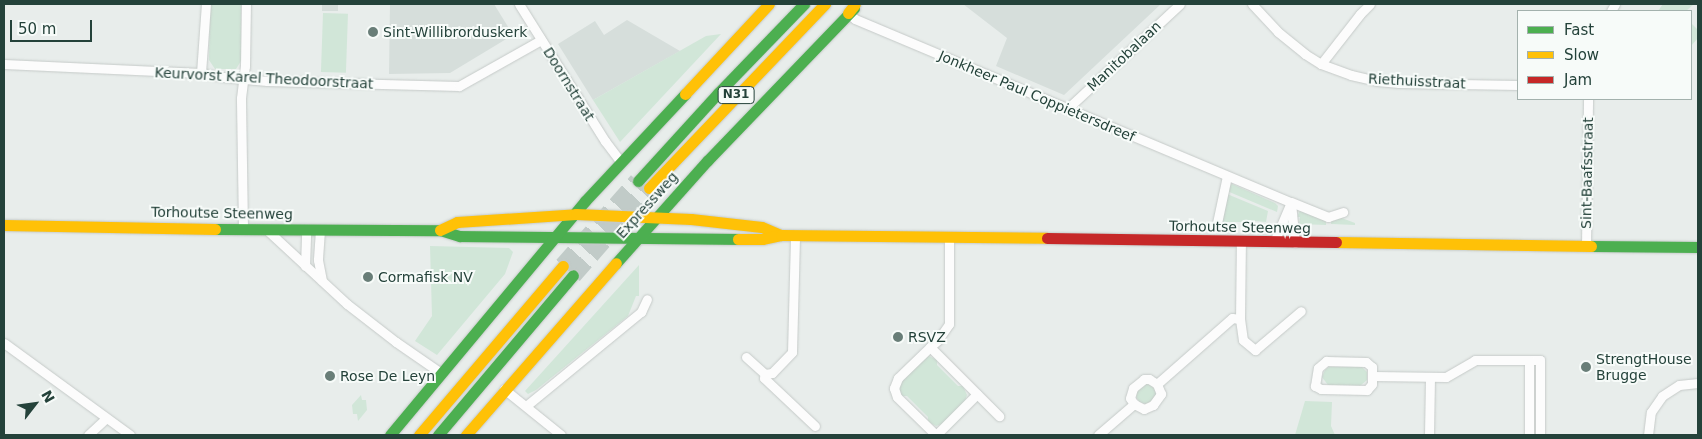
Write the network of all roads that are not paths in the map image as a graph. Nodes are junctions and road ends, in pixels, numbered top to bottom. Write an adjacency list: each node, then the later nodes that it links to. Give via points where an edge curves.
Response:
1 (206, 4): 15 (street)
2 (246, 4): 16 (street)
3 (519, 4): 12 (street, Doornstraat)
4 (769, 4): 20 (main road)
5 (804, 4): 22 (main road, Expressweg / N31)
6 (825, 4): 23 (main road, Expressweg / N31)
7 (860, 4): 11 (main road, Expressweg)
8 (1180, 4): 19 (street, Manitobalaan)
9 (1252, 4): 14 (street, Riethuisstraat, via 1288,41)
10 (1370, 4): 14 (street)
11 (851, 8): 19 (street, Jonkheer Paul Coppietersdreef, via 855,19); 27 (main road, Expressweg)
12 (542, 40): 16 (street, Keurvorst Karel Theodoorstraat, via 459,86); 20 (street, Doornstraat)
13 (4, 64): 15 (street, Keurvorst Karel Theodoorstraat)
14 (1321, 64): 17 (street, Riethuisstraat, via 1377,81)
15 (201, 73): 16 (street, Keurvorst Karel Theodoorstraat)
16 (243, 79): 30 (street)
17 (1517, 85)
18 (1588, 100): 43 (street, Sint-Baafsstraat)
19 (1067, 109): 21 (street, Jonkheer Paul Coppietersdreef)
20 (621, 162): 26 (main road)
21 (1227, 176): 24 (street, Jonkheer Paul Coppietersdreef); 28 (street)
22 (638, 181)
23 (649, 188)
24 (1291, 202): 25 (street, Jonkheer Paul Coppietersdreef, via 1328,217); 41 (street); 42 (street)
25 (1343, 212)
26 (576, 214): 27 (main road, Torhoutse Steenweg); 34 (main road, Torhoutse Steenweg, via 457,222); 37 (main road)
27 (658, 216): 35 (main road, Torhoutse Steenweg, via 762,227); 38 (main road, Expressweg)
28 (1217, 223)
29 (4, 225): 30 (main road, Torhoutse Steenweg)
30 (243, 228): 31 (main road, Torhoutse Steenweg)
31 (267, 230): 32 (main road, Torhoutse Steenweg); 45 (street)
32 (306, 230): 33 (main road, Torhoutse Steenweg); 45 (street)
33 (320, 230): 34 (main road, Torhoutse Steenweg); 48 (street, via 318,260)
34 (440, 230): 37 (main road, Torhoutse Steenweg, via 460,236)
35 (781, 235): 36 (main road, Torhoutse Steenweg); 38 (main road, Torhoutse Steenweg, via 762,239)
36 (795, 235): 39 (main road, Torhoutse Steenweg); 57 (street, via 792,352 772,373)
37 (557, 236): 38 (main road, Torhoutse Steenweg); 56 (main road)
38 (638, 238): 62 (main road, Expressweg)
39 (948, 238): 40 (main road, Torhoutse Steenweg); 53 (street, via 949,324)
40 (1241, 242): 41 (main road, Torhoutse Steenweg); 51 (street)
41 (1274, 242): 42 (main road, Torhoutse Steenweg)
42 (1295, 242): 43 (main road, Torhoutse Steenweg)
43 (1586, 246): 44 (main road, Torhoutse Steenweg)
44 (1698, 248)
45 (305, 266): 48 (street)
46 (563, 266): 72 (main road)
47 (574, 275): 73 (main road)
48 (322, 281): 56 (street, via 382,332)
49 (646, 298): 65 (street, via 641,312)
50 (1301, 311): 51 (street, via 1255,350 1243,340)
51 (1240, 318): 61 (street, via 1232,318)
52 (4, 343): 67 (street)
53 (930, 347): 63 (street); 76 (street, via 898,378 894,388 897,397)
54 (746, 357): 57 (street)
55 (1529, 360): 59 (street, via 1475,360 1446,377); 79 (street); 80 (street, via 1540,360)
56 (441, 373): 71 (main road)
57 (765, 374): 68 (street, via 764,378)
58 (1373, 376): 58 (street, via 1372,367 1366,362 1326,361 1318,368 1315,386 1329,390 1367,390); 59 (street)
59 (1430, 377): 78 (street)
60 (1698, 383): 81 (street, via 1679,385 1662,396 1651,412)
61 (1157, 384): 64 (street, via 1149,379 1140,382 1130,394); 64 (street, via 1161,394 1153,405 1144,409)
62 (504, 389): 65 (street); 74 (main road, Expressweg)
63 (977, 394): 66 (street); 76 (street)
64 (1134, 404): 77 (street)
65 (526, 406): 75 (street)
66 (999, 416)
67 (106, 418): 69 (street); 70 (street)
68 (815, 426)
69 (88, 435)
70 (130, 435)
71 (390, 435)
72 (419, 435)
73 (438, 435)
74 (466, 435)
75 (561, 435)
76 (936, 435)
77 (1098, 435)
78 (1429, 435)
79 (1529, 435)
80 (1540, 435)
81 (1648, 435)

